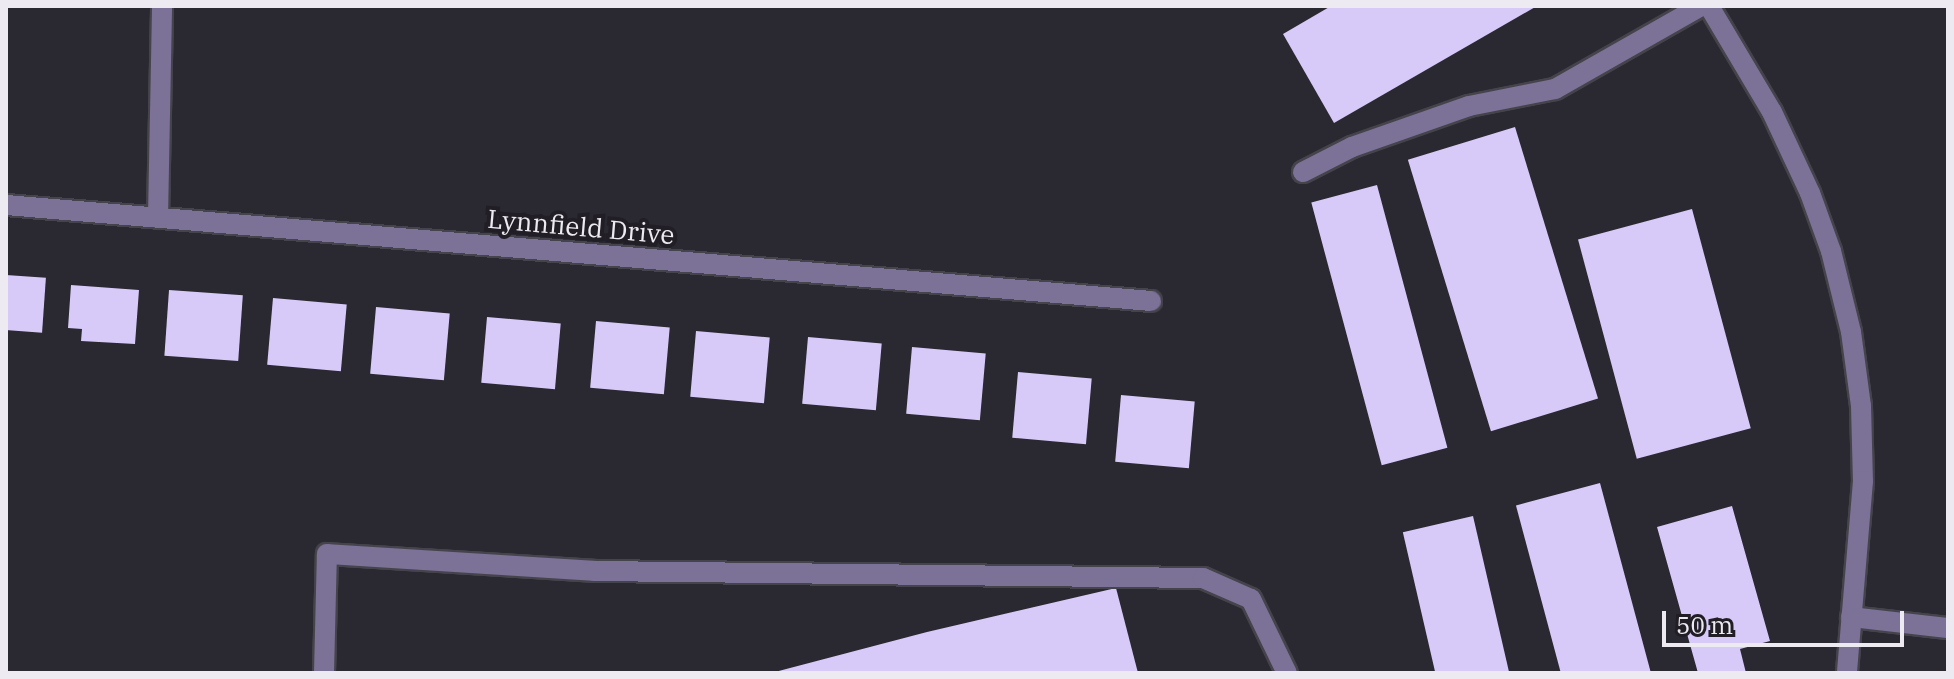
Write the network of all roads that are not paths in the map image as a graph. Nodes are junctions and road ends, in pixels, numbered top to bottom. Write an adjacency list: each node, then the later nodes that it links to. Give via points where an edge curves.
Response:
1 (162, 6): 6 (street)
2 (1701, 6): 4 (street, via 1555,89 1469,106 1352,147)
3 (1709, 6): 8 (street, via 1772,112 1810,193 1851,332 1861,406 1863,481)
4 (1303, 172)
5 (6, 205): 6 (street, Lynnfield Drive)
6 (158, 218): 7 (street, Lynnfield Drive)
7 (1151, 301)
8 (1851, 617): 9 (street); 12 (street)
9 (1948, 628)
10 (324, 673): 11 (street, via 327,554 594,571 1203,578 1251,599)
11 (1287, 673)
12 (1847, 673)

